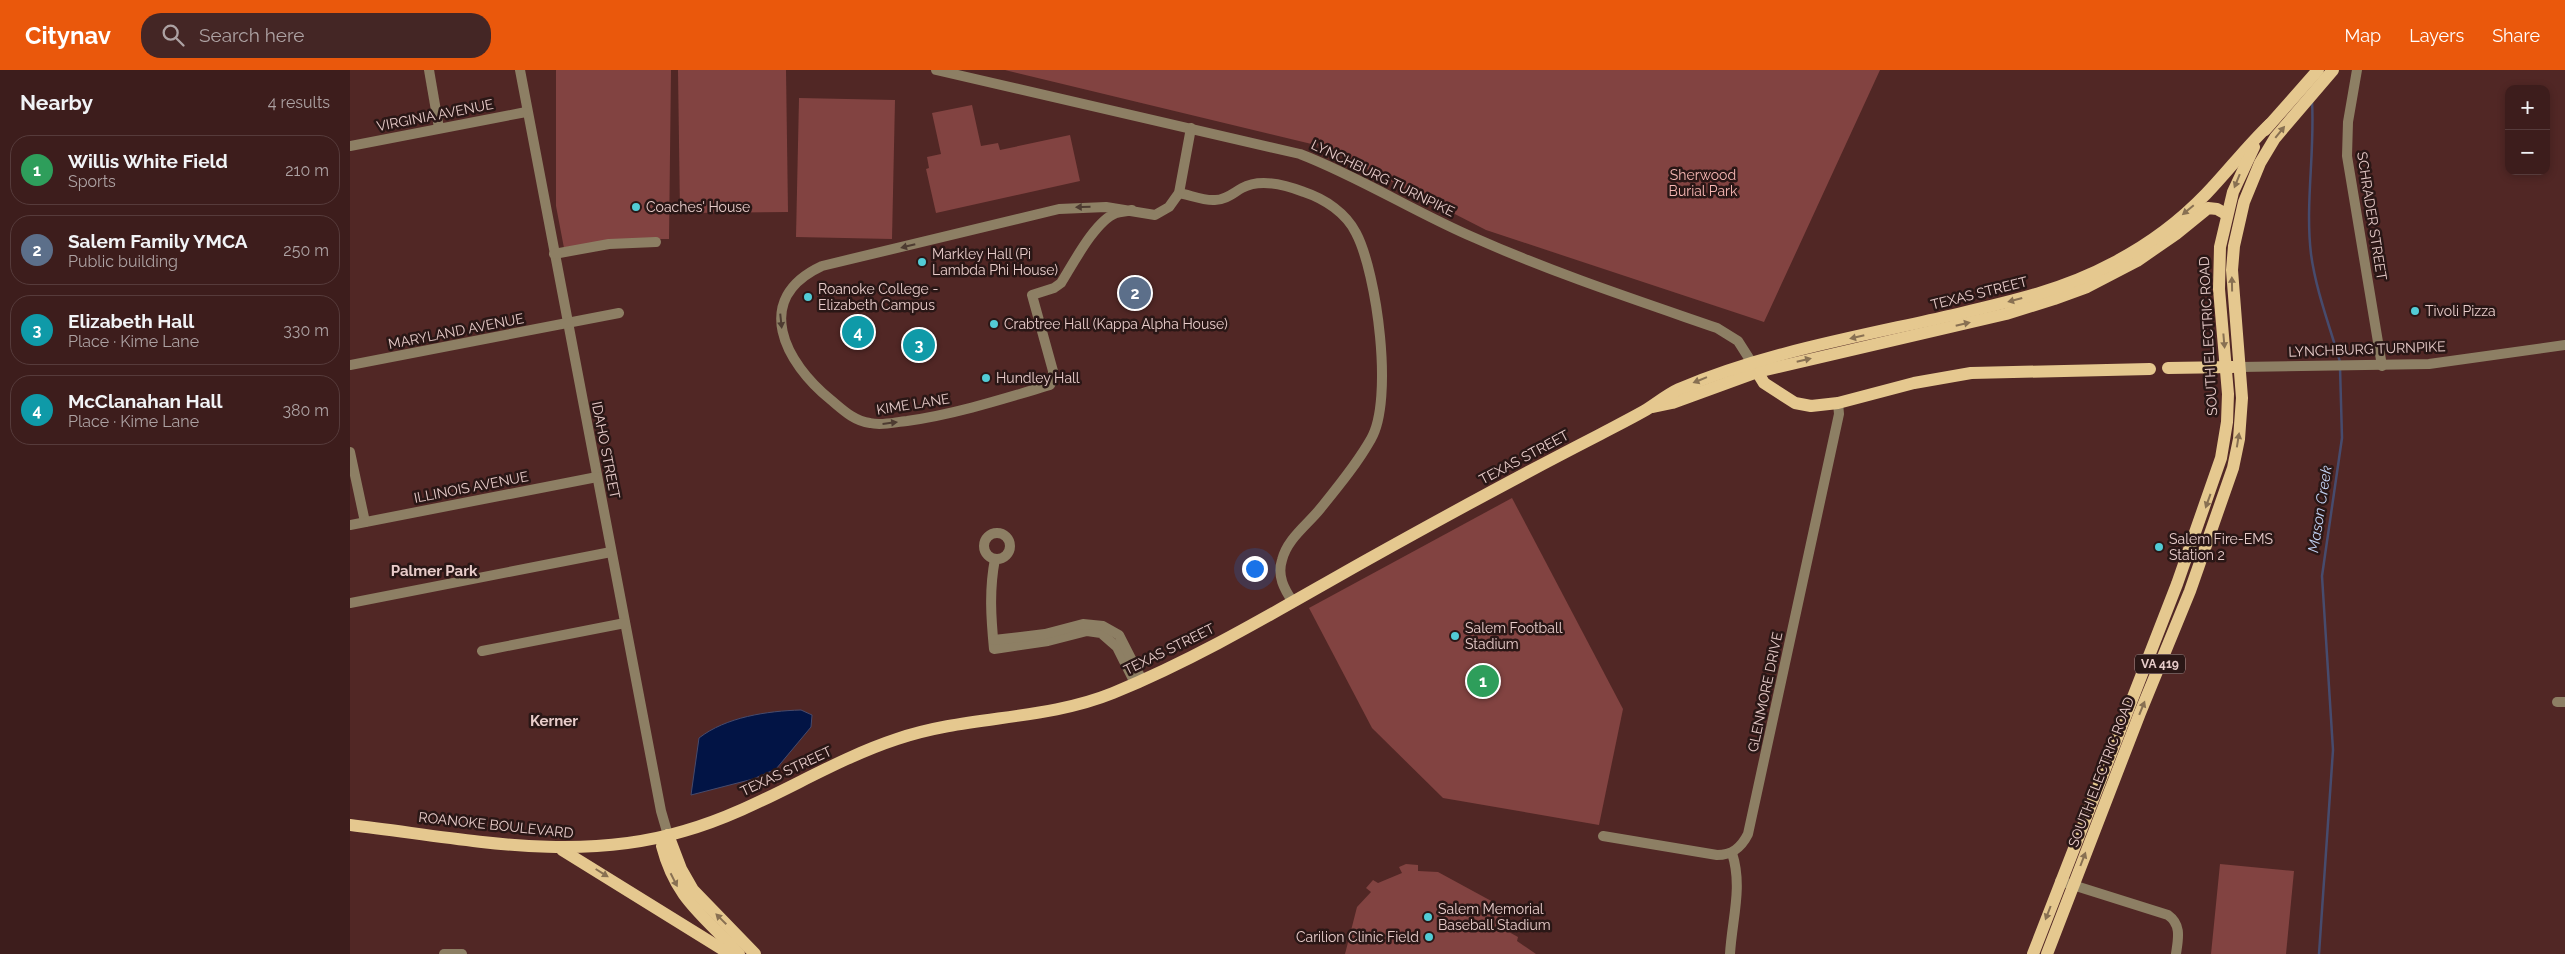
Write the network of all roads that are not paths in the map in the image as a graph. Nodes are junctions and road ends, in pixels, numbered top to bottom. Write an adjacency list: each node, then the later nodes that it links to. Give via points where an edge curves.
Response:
1 (429, 70): 9 (street)
2 (520, 70): 7 (street, IDAHO STREET)
3 (936, 70): 10 (street, LYNCHBURG TURNPIKE)
4 (2318, 70): 8 (main road, SOUTH ELECTRIC ROAD)
5 (2332, 70): 23 (main road, SOUTH ELECTRIC ROAD, one-way to 5, via 2232,293 2233,262 2238,224 2247,193 2275,138)
6 (2357, 70): 21 (street, SCHRADER STREET, via 2348,122 2347,156)
7 (526, 112): 9 (street, VIRGINIA AVENUE); 16 (street, IDAHO STREET)
8 (2270, 124): 14 (main road, SOUTH ELECTRIC ROAD / VA 419, one-way to 14, via 2241,172); 22 (main road, TEXAS STREET, one-way to 22, via 2186,213 2134,251 2080,280 2005,303)
9 (440, 128): 11 (street, VIRGINIA AVENUE)
10 (1191, 128): 12 (street, KIME LANE); 22 (street, LYNCHBURG TURNPIKE, via 1321,162 1477,239 1717,328 1738,341)
11 (350, 146)
12 (1178, 192): 13 (street, KIME LANE, via 1169,207 1156,215); 34 (street, via 1213,201 1222,200 1249,185 1267,182 1305,192 1342,214 1356,232 1367,257 1378,314 1382,402 1372,439 1287,548 1281,561 1283,589)
13 (1132, 210): 13 (street, KIME LANE, one-way to 13, via 1106,207 1059,209 822,266 797,282 782,302 780,320 786,342 800,368 824,394 858,420 872,424 950,413 1050,384 1053,371 1032,295 1061,283 1087,242 1104,223 1115,214)
14 (2226, 214): 22 (main road, TEXAS STREET, one-way to 14, via 1997,316 2054,300 2137,261 2208,208); 25 (main road, SOUTH ELECTRIC ROAD / VA 419, one-way to 25, via 2218,266)
15 (656, 242): 16 (street, via 608,244)
16 (554, 254): 18 (street, IDAHO STREET)
17 (619, 313): 18 (street, MARYLAND AVENUE)
18 (567, 323): 20 (street, MARYLAND AVENUE); 29 (street, IDAHO STREET)
19 (2565, 345): 21 (street, LYNCHBURG TURNPIKE, via 2444,362)
20 (350, 365)
21 (2382, 366): 23 (street, LYNCHBURG TURNPIKE)
22 (1754, 367): 27 (main road, LYNCHBURG TURNPIKE, via 1767,376 1777,392 1795,403); 34 (main road, TEXAS STREET, via 1670,393 1651,408)
23 (2240, 367): 25 (main road, LYNCHBURG TURNPIKE); 45 (main road, SOUTH ELECTRIC ROAD / VA 419, one-way to 23, via 2227,490 2241,423)
24 (2168, 368): 25 (main road, LYNCHBURG TURNPIKE)
25 (2226, 368): 44 (main road, SOUTH ELECTRIC ROAD / VA 419, one-way to 44, via 2227,422 2222,458)
26 (2150, 369): 27 (main road, LYNCHBURG TURNPIKE, via 1971,373 1914,383)
27 (1838, 403): 43 (street, GLENMORE DRIVE, via 1839,414 1748,834)
28 (350, 452): 30 (street)
29 (597, 477): 30 (street, ILLINOIS AVENUE); 32 (street, IDAHO STREET)
30 (365, 522): 31 (street, ILLINOIS AVENUE)
31 (350, 525)
32 (611, 552): 35 (street); 36 (street, IDAHO STREET)
33 (995, 559): 38 (street, via 990,581 994,645 1083,624 1103,626 1119,635)
34 (1293, 602): 38 (main road, TEXAS STREET)
35 (350, 603)
36 (625, 623): 37 (street); 40 (street, IDAHO STREET)
37 (482, 651)
38 (1138, 682): 40 (main road, TEXAS STREET, via 1108,695 1062,708 944,726 900,738 855,755 713,821)
39 (350, 825): 42 (main road, ROANOKE BOULEVARD)
40 (668, 835): 42 (main road, ROANOKE BOULEVARD, via 601,847); 49 (main road, one-way to 49, via 662,846 669,871 680,892); 50 (main road, one-way to 40, via 693,890)
41 (1603, 836): 43 (street, via 1717,855)
42 (560, 848): 48 (main road, one-way to 48)
43 (1732, 853): 51 (street, via 1738,890)
44 (2060, 881): 45 (street); 52 (main road, SOUTH ELECTRIC ROAD / VA 419, one-way to 52)
45 (2073, 887): 53 (main road, SOUTH ELECTRIC ROAD / VA 419); 54 (street, via 2168,915 2178,926)
46 (444, 954): 47 (street)
47 (462, 954)
48 (730, 954)
49 (738, 954)
50 (755, 954)
51 (1730, 954)
52 (2032, 954)
53 (2047, 954)
54 (2176, 954)

